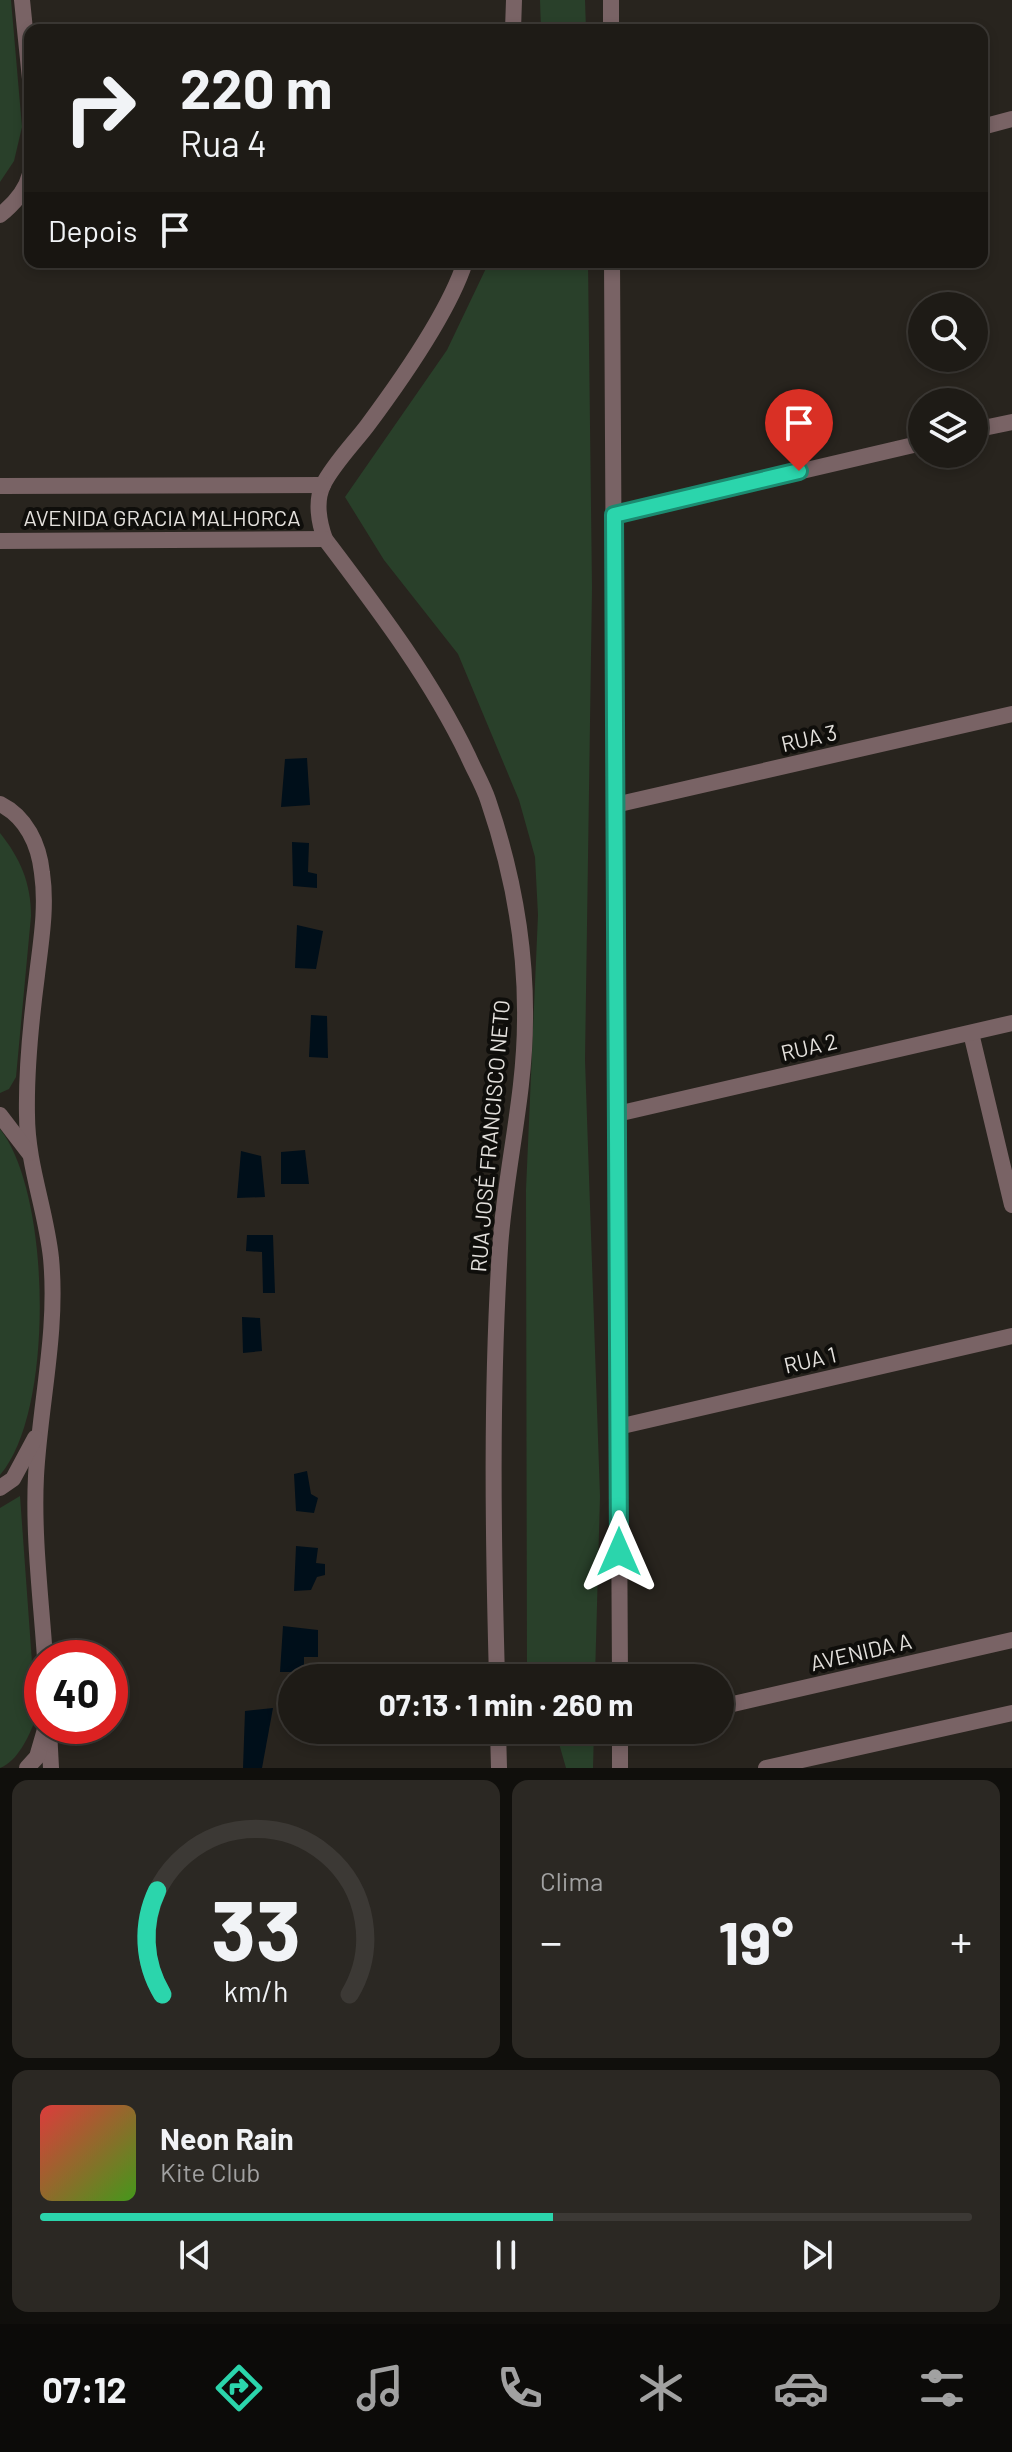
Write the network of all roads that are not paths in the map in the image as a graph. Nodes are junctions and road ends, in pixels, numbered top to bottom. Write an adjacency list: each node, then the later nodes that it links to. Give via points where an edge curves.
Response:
1 (22, 0): 4 (street)
2 (514, 0): 5 (street)
3 (611, 0): 6 (street)
4 (24, 24)
5 (513, 24)
6 (611, 24)
7 (1012, 119): 8 (street)
8 (988, 125)
9 (24, 184): 10 (street)
10 (0, 215)
11 (462, 268): 16 (street, via 381,407)
12 (612, 268): 18 (street)
13 (1012, 422): 14 (street)
14 (988, 427)
15 (908, 446): 18 (street)
16 (323, 485): 17 (street, AVENIDA GRACIA MALHORCA); 19 (street, RUA JOSÉ FRANCISCO NETO, via 319,512)
17 (0, 486)
18 (614, 515): 23 (street)
19 (325, 539): 20 (street, AVENIDA GRACIA MALHORCA); 36 (street, RUA JOSÉ FRANCISCO NETO, via 418,668 455,730 487,797 518,920 525,1022 500,1247)
20 (0, 541)
21 (1012, 714): 23 (street, RUA 3)
22 (0, 804): 28 (street, via 26,825 42,871 44,910 27,1087)
23 (615, 805): 26 (street)
24 (1012, 1023): 25 (street, RUA 2)
25 (971, 1033): 26 (street, RUA 2); 29 (street)
26 (617, 1114): 32 (street)
27 (0, 1115): 28 (street)
28 (30, 1154): 31 (street, via 51,1257 52,1326)
29 (1012, 1205)
30 (1012, 1336): 32 (street, RUA 1)
31 (40, 1427): 33 (street, via 13,1479); 34 (street, via 36,1512)
32 (618, 1427): 37 (street)
33 (0, 1488)
34 (44, 1640)
35 (1012, 1640): 38 (street, AVENIDA A)
36 (497, 1664)
37 (620, 1664)
38 (734, 1704)
39 (1012, 1713): 48 (street)
40 (41, 1744): 44 (street)
41 (49, 1744): 45 (street)
42 (498, 1744): 46 (street)
43 (620, 1744): 47 (street)
44 (27, 1768)
45 (51, 1768)
46 (499, 1768)
47 (620, 1768)
48 (766, 1768)

